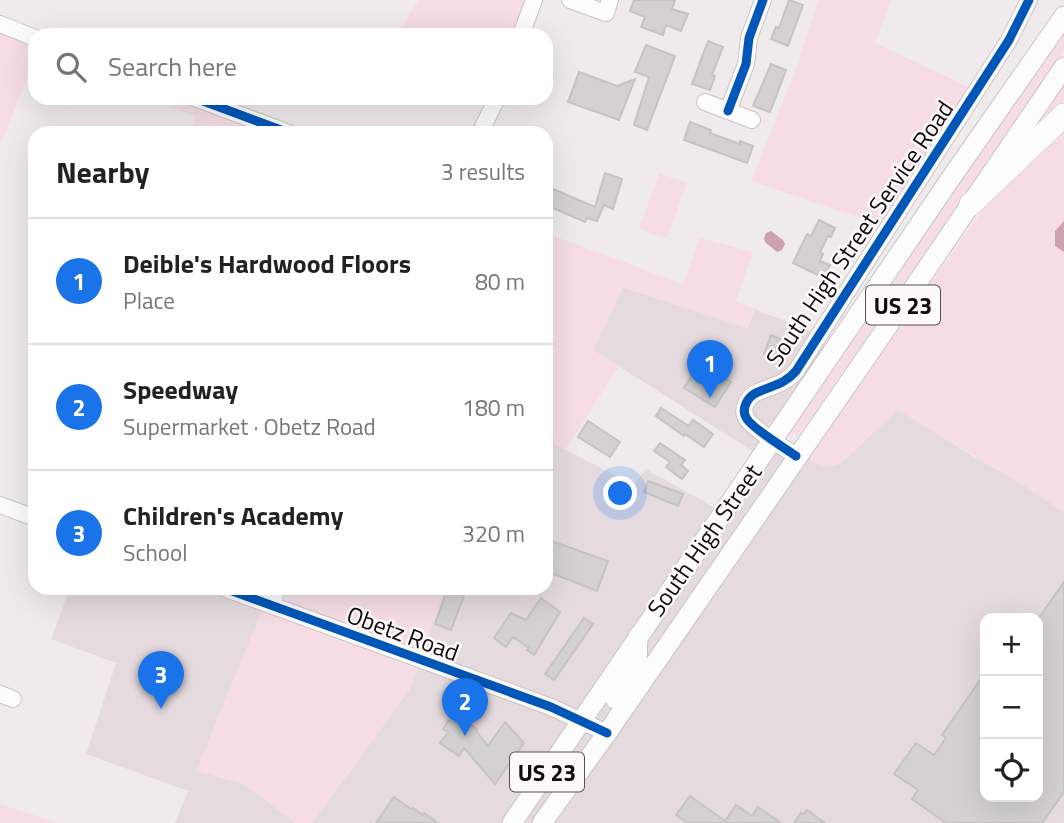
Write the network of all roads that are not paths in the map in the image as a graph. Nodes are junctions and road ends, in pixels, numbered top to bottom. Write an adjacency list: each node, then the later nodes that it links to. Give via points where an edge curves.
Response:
1 (534, 0): 8 (street)
2 (570, 0): 3 (street, via 606,13)
3 (610, 0)
4 (763, 0): 14 (street)
5 (1029, 0): 20 (street, South High Street Service Road, via 1009,40 796,371 777,387 749,399 744,409 747,421)
6 (1064, 16): 20 (main road, South High Street / US 23)
7 (0, 24): 9 (street)
8 (524, 28)
9 (28, 35)
10 (1064, 66): 19 (main road, South High Street / US 23)
11 (705, 102): 14 (street)
12 (214, 105): 17 (street)
13 (494, 105): 18 (street)
14 (728, 111): 16 (street)
15 (1064, 115): 19 (highway)
16 (752, 120)
17 (270, 126)
18 (483, 126)
19 (971, 204): 21 (main road, South High Street / US 23)
20 (773, 439): 21 (street, South High Street Service Road); 27 (main road, South High Street / US 23)
21 (796, 456): 29 (main road, South High Street / US 23)
22 (0, 505): 23 (street)
23 (28, 515)
24 (242, 595): 26 (street, Obetz Road)
25 (275, 595): 26 (street)
26 (271, 606): 28 (street, Obetz Road)
27 (638, 636): 28 (main road, South High Street / US 23); 29 (main road, via 637,662 604,718)
28 (581, 721): 29 (street, Obetz Road); 30 (main road, South High Street / US 23)
29 (607, 733): 31 (main road, South High Street / US 23)
30 (512, 823)
31 (542, 823)

